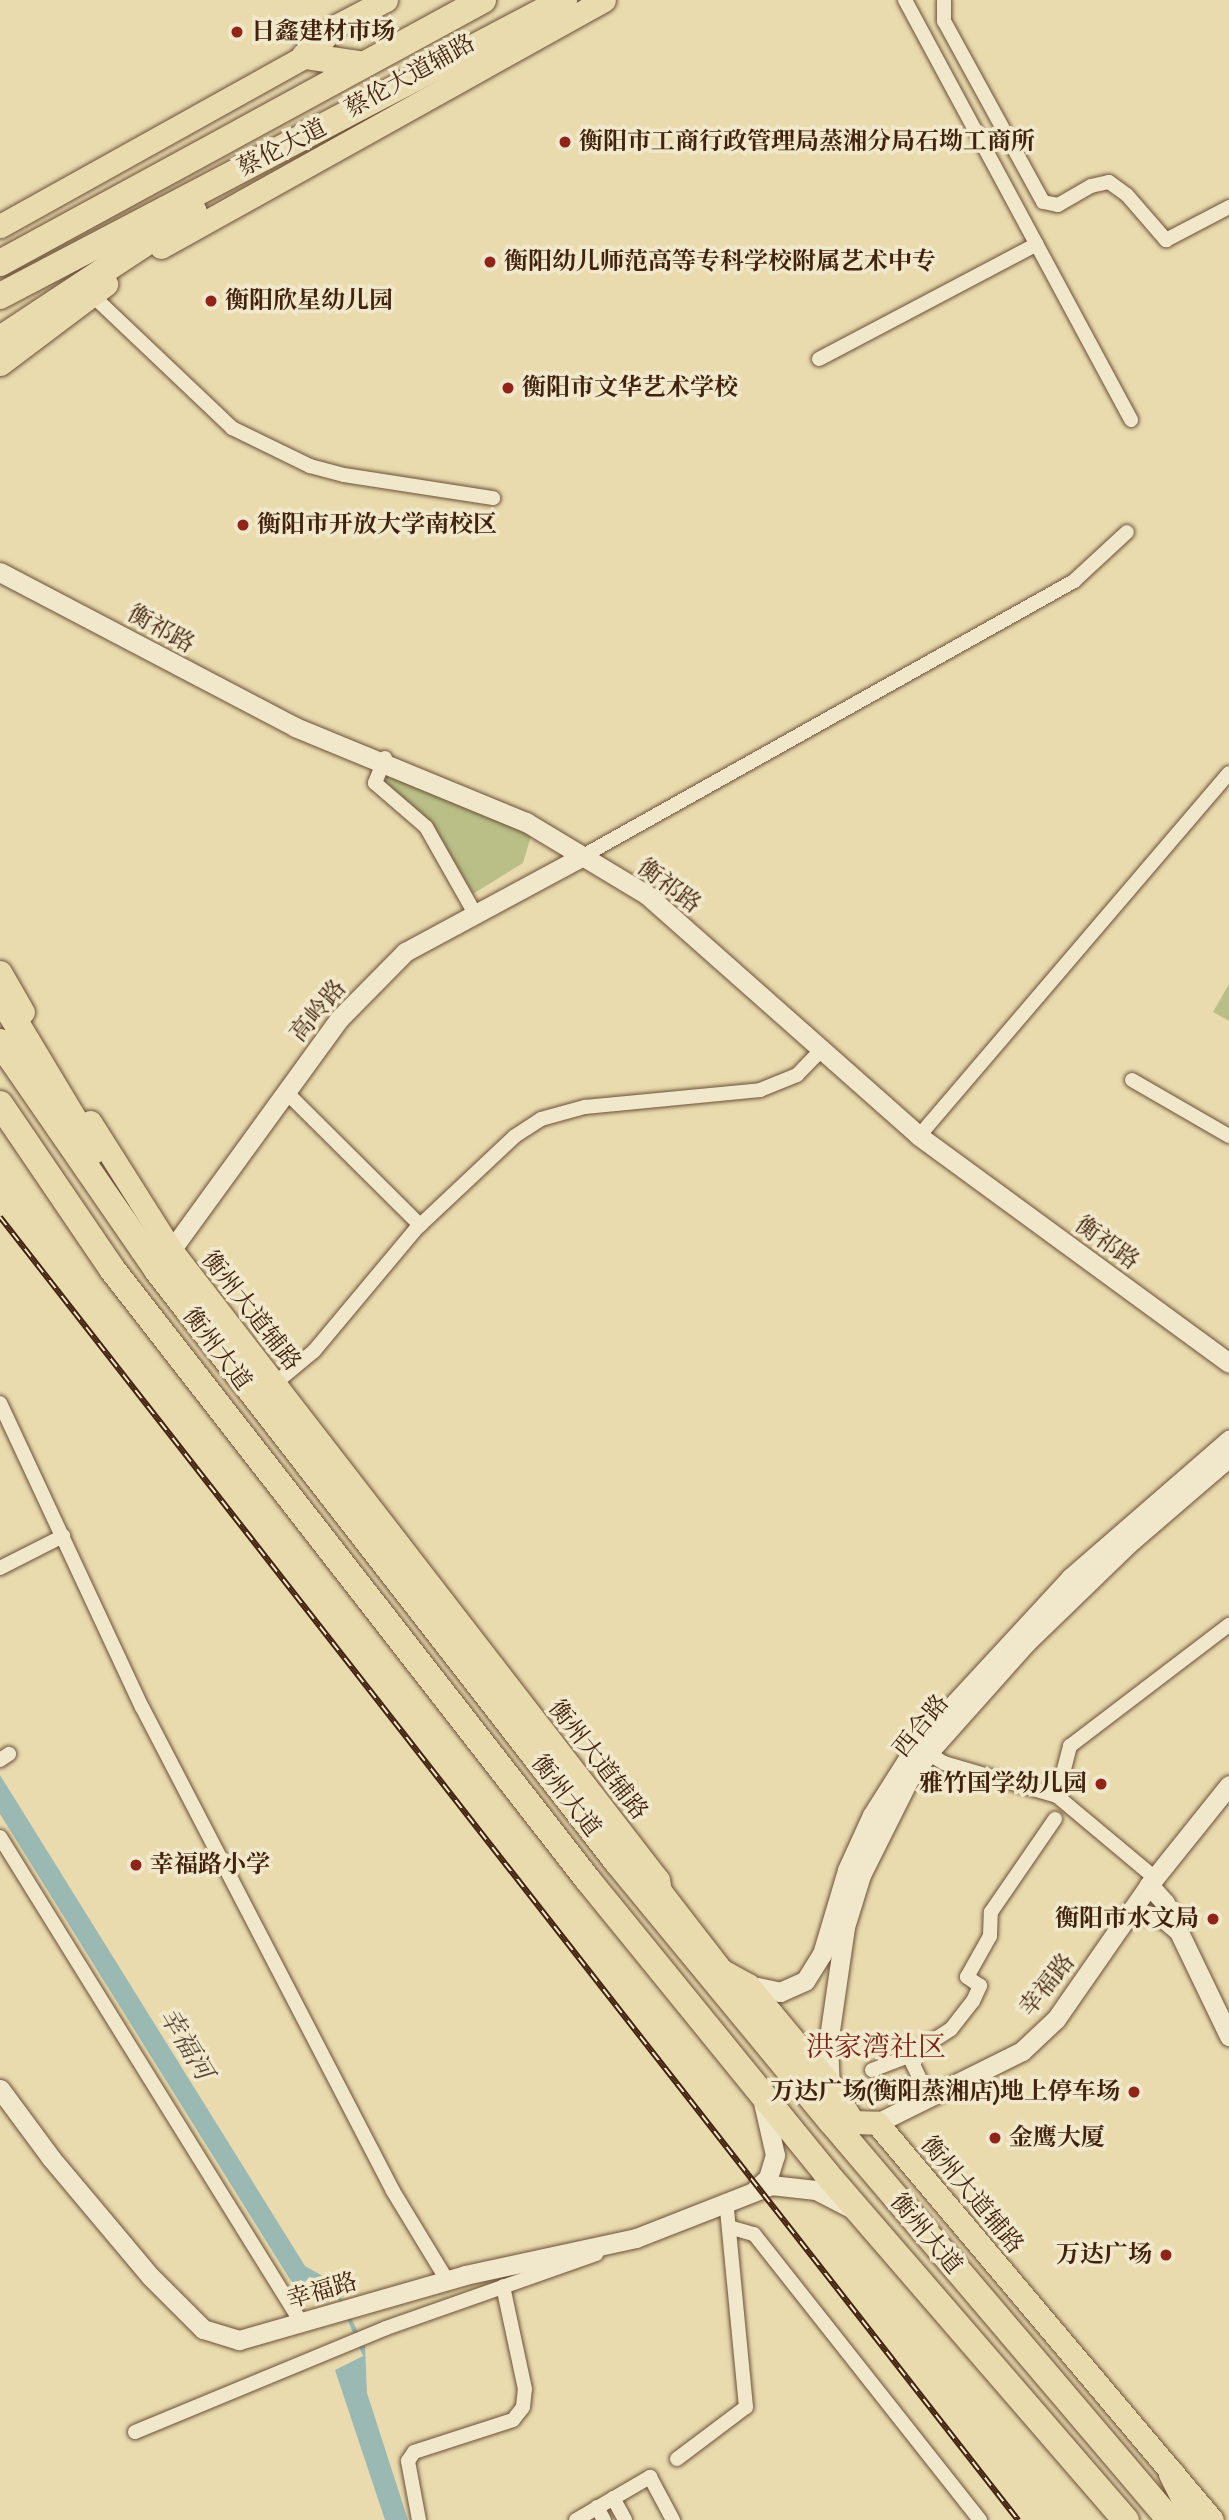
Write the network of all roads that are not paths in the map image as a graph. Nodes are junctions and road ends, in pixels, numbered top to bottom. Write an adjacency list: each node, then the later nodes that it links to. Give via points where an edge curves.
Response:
1 (386, 0): 7 (main road, via 338,25)
2 (483, 0): 8 (highway, 蔡伦大道)
3 (564, 0): 9 (highway, 蔡伦大道)
4 (905, 0): 13 (street)
5 (944, 0): 10 (street, via 944,21 1043,202 1058,205 1108,182 1127,195 1166,240)
6 (599, 1): 15 (main road, 蔡伦大道辅路)
7 (305, 56): 8 (highway); 11 (main road)
8 (359, 64): 12 (highway, via 195,139); 14 (highway, 蔡伦大道)
9 (366, 107): 15 (highway); 16 (highway, 蔡伦大道, via 298,137)
10 (1229, 207)
11 (0, 226)
12 (0, 244)
13 (1037, 244): 19 (street); 21 (street)
14 (0, 263)
15 (84, 291): 17 (highway); 18 (highway); 20 (main road, 蔡伦大道辅路); 22 (street, via 232,428 310,466)
16 (0, 296)
17 (0, 339)
18 (0, 350)
19 (819, 359)
20 (0, 364)
21 (1131, 420)
22 (493, 498)
23 (1127, 532): 28 (street, via 1073,581)
24 (0, 566): 26 (street, 衡祁路, via 297,723)
25 (0, 572): 26 (street, 衡祁路, via 295,727)
26 (384, 761): 28 (street, 衡祁路, via 526,821); 29 (street, via 375,783 426,827)
27 (1229, 773): 37 (street)
28 (587, 853): 29 (street, 高岭路); 33 (street, 衡祁路, via 647,895); 37 (street, 衡祁路, via 655,885)
29 (474, 912): 35 (street, 高岭路, via 405,952 339,1019)
30 (0, 972): 40 (main road, 衡州大道辅路)
31 (0, 996): 40 (highway)
32 (0, 1042): 40 (highway, 衡州大道)
33 (822, 1049): 37 (street, 衡祁路); 39 (street, via 797,1075 760,1090 585,1107 541,1119 515,1136)
34 (1132, 1080): 38 (street)
35 (286, 1091): 39 (street); 40 (street, 高岭路)
36 (0, 1104): 68 (highway, 衡州大道, via 111,1269 588,1880)
37 (923, 1131): 41 (street, 衡祁路); 42 (street, 衡祁路)
38 (1229, 1136)
39 (419, 1225): 43 (street, via 314,1351)
40 (164, 1260): 43 (main road, 衡州大道辅路); 60 (highway, 衡州大道, via 374,1552)
41 (1229, 1350)
42 (1229, 1363)
43 (274, 1384): 60 (main road, 衡州大道辅路, via 658,1880 660,1891)
44 (0, 1403): 48 (street)
45 (1229, 1431): 47 (street)
46 (1229, 1440): 47 (street, 西合路)
47 (1221, 1455): 51 (street, 西合路, via 1078,1590); 61 (street, 西合路, via 1070,1578 917,1744 872,1815 847,1870 822,1954 805,1981 780,1992)
48 (63, 1536): 49 (street); 78 (street, via 155,1732 393,2192)
49 (0, 1568)
50 (1229, 1625): 54 (street, via 1070,1746)
51 (928, 1753): 54 (street, via 944,1763); 67 (street, 西合路, via 884,1822 845,1927 828,2044)
52 (1229, 1785): 57 (street, 幸福路)
53 (1229, 1794): 57 (street, 幸福路)
54 (1057, 1796): 57 (street)
55 (1055, 1819): 65 (street, via 991,1912 990,1936 967,1977 980,1986 973,2001 951,2029)
56 (0, 1838): 80 (street)
57 (1160, 1884): 58 (street, 幸福路); 59 (street); 62 (street); 64 (street, 幸福路)
58 (1137, 1913): 59 (street, via 1163,1918); 64 (street, 幸福路, via 1061,2022)
59 (1179, 1933): 63 (street)
60 (713, 1969): 61 (main road, 衡州大道辅路); 71 (highway, 衡州大道)
61 (748, 1985): 67 (main road, 衡州大道辅路)
62 (1229, 2023)
63 (1229, 2036)
64 (1027, 2050): 70 (street, 幸福路); 72 (street, 幸福路, via 900,2119)
65 (909, 2056): 66 (street); 70 (street)
66 (872, 2070)
67 (829, 2083): 71 (main road, 衡州大道辅路)
68 (757, 2088): 73 (street, via 775,2144 773,2167); 75 (highway, 衡州大道)
69 (0, 2089): 80 (street, 幸福路, via 59,2168 151,2277 202,2329 239,2340)
70 (929, 2098): 71 (street, 幸福路)
71 (854, 2122): 72 (main road, 衡州大道辅路); 92 (highway, 衡州大道)
72 (894, 2143): 83 (main road, 衡州大道辅路)
73 (756, 2189): 74 (street, 幸福路); 75 (street, 幸福路, via 781,2184 806,2187)
74 (726, 2201): 76 (street); 77 (street, 幸福路)
75 (860, 2213): 91 (highway, 衡州大道)
76 (729, 2227): 82 (street, via 746,2407); 90 (street, via 754,2234)
77 (636, 2238): 78 (street, 幸福路); 79 (street)
78 (447, 2280): 80 (street, 幸福路)
79 (503, 2286): 81 (street, via 386,2328); 86 (street, via 526,2389 523,2407 513,2420 494,2428 414,2452 408,2461)
80 (301, 2322)
81 (135, 2432)
82 (677, 2459)
83 (1172, 2474): 93 (highway); 94 (main road, 衡州大道辅路)
84 (613, 2498): 85 (street); 88 (street); 89 (street, via 650,2477)
85 (601, 2514): 87 (street)
86 (419, 2520)
87 (576, 2520)
88 (625, 2520)
89 (673, 2520)
90 (980, 2520)
91 (1126, 2520)
92 (1170, 2520)
93 (1195, 2520)
94 (1212, 2520)

